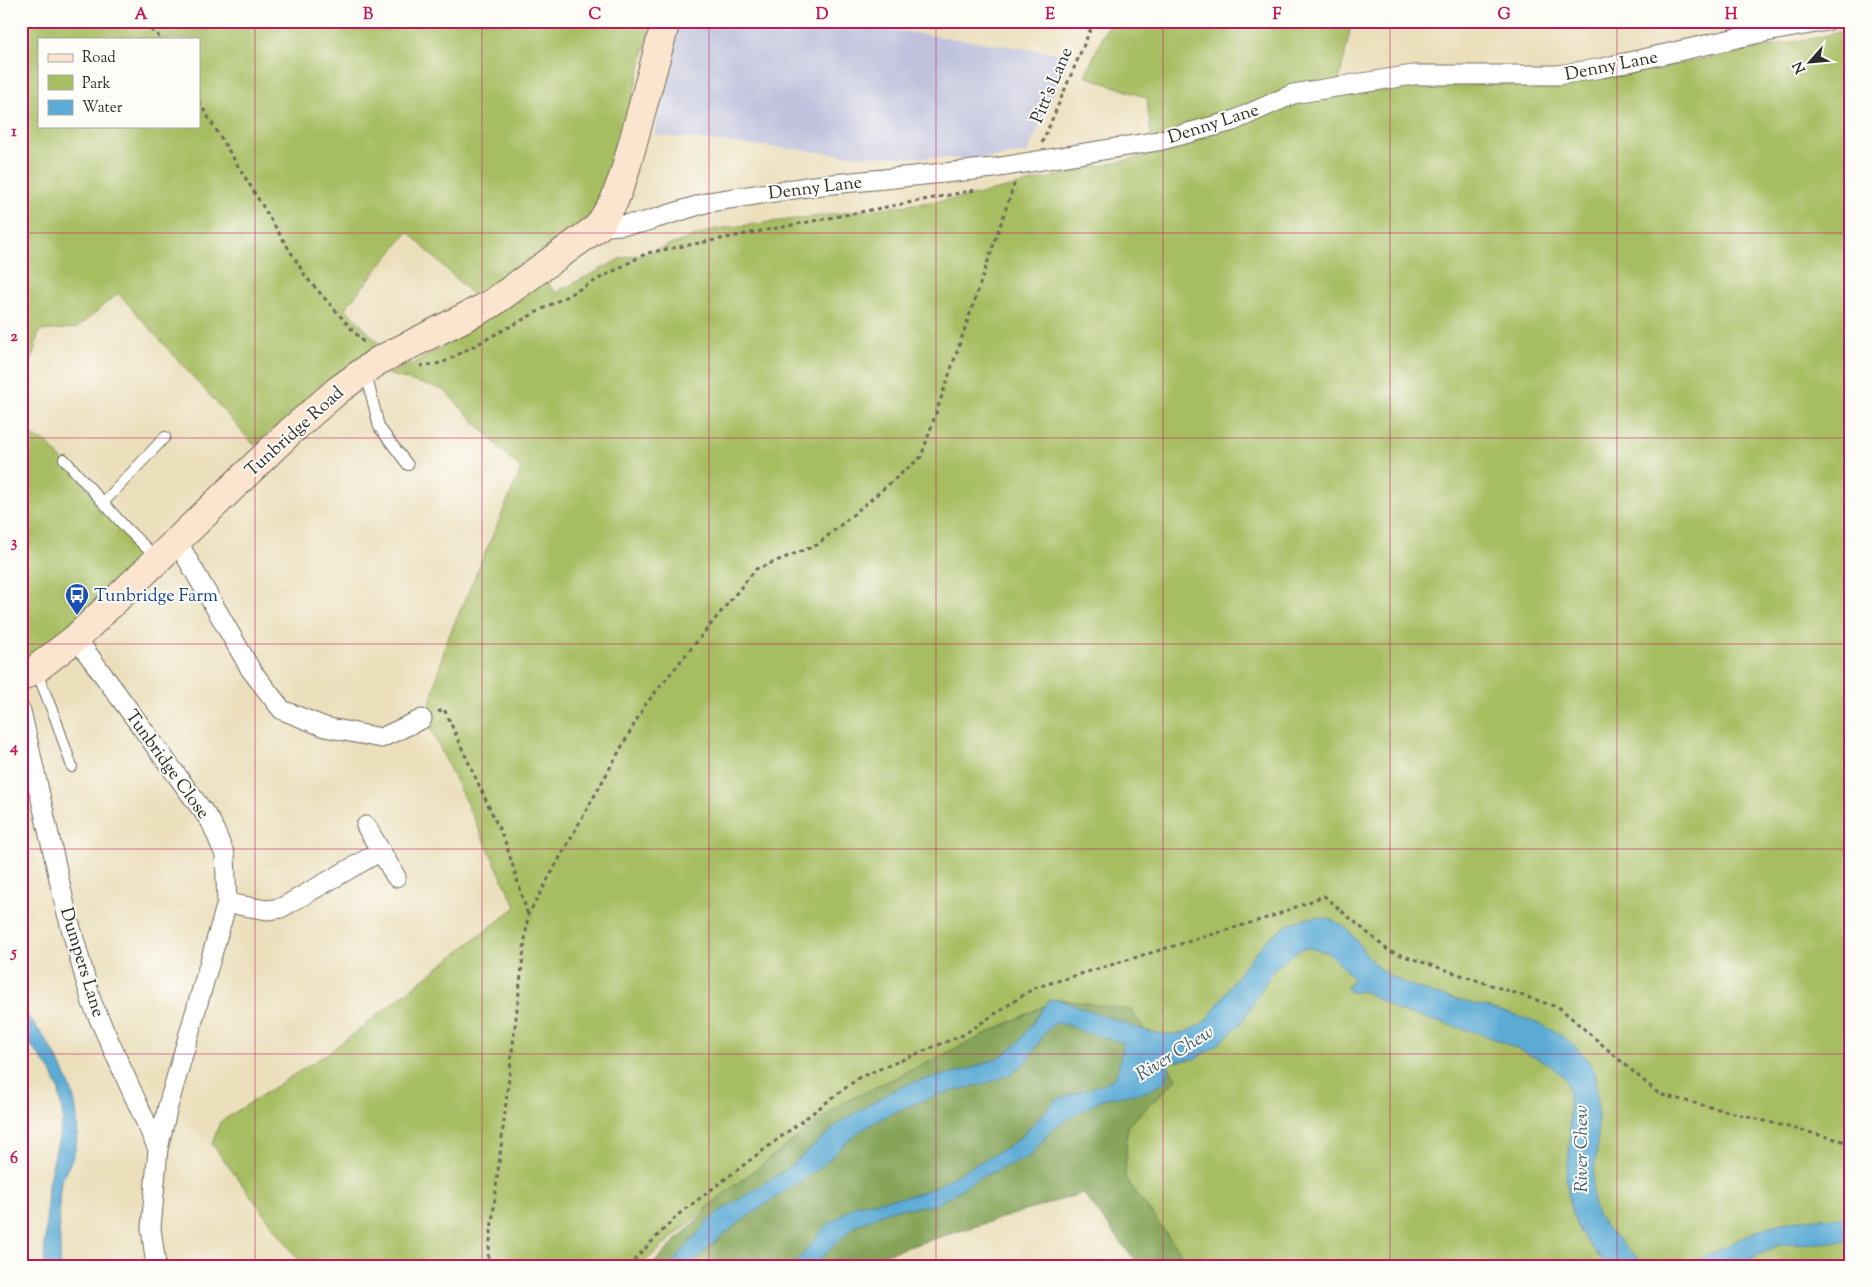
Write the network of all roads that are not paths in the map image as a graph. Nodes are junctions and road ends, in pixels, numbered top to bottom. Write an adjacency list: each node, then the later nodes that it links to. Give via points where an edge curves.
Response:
1 (666, 21): 3 (street, via 624,175 614,201)
2 (1827, 21): 3 (street, Denny Lane, via 1558,75 1413,75 1293,94 1232,121 1176,136 994,168 813,186 718,200 641,223)
3 (598, 227): 4 (street, Tunbridge Road, via 491,304)
4 (372, 365): 7 (lane, via 379,427); 9 (street, Tunbridge Road, via 291,431)
5 (165, 438): 8 (lane)
6 (64, 459): 8 (lane)
7 (408, 465)
8 (103, 503): 10 (lane)
9 (177, 540): 10 (street, Tunbridge Road); 14 (street, via 251,670 282,710 325,726 381,738)
10 (158, 559): 11 (street, Tunbridge Road)
11 (76, 638): 12 (street, Tunbridge Road); 19 (street, Tunbridge Close, via 211,822 225,854)
12 (28, 673): 15 (lane, via 56,720)
13 (21, 711): 20 (street, Dumpers Lane, via 66,910 92,1003)
14 (422, 719)
15 (72, 767)
16 (366, 826): 17 (street)
17 (381, 852): 18 (street); 19 (street, via 281,908 267,910)
18 (396, 877)
19 (227, 903): 20 (street, Tunbridge Close)
20 (158, 1149): 21 (street, Dumpers Lane, via 151,1228)
21 (156, 1266)

